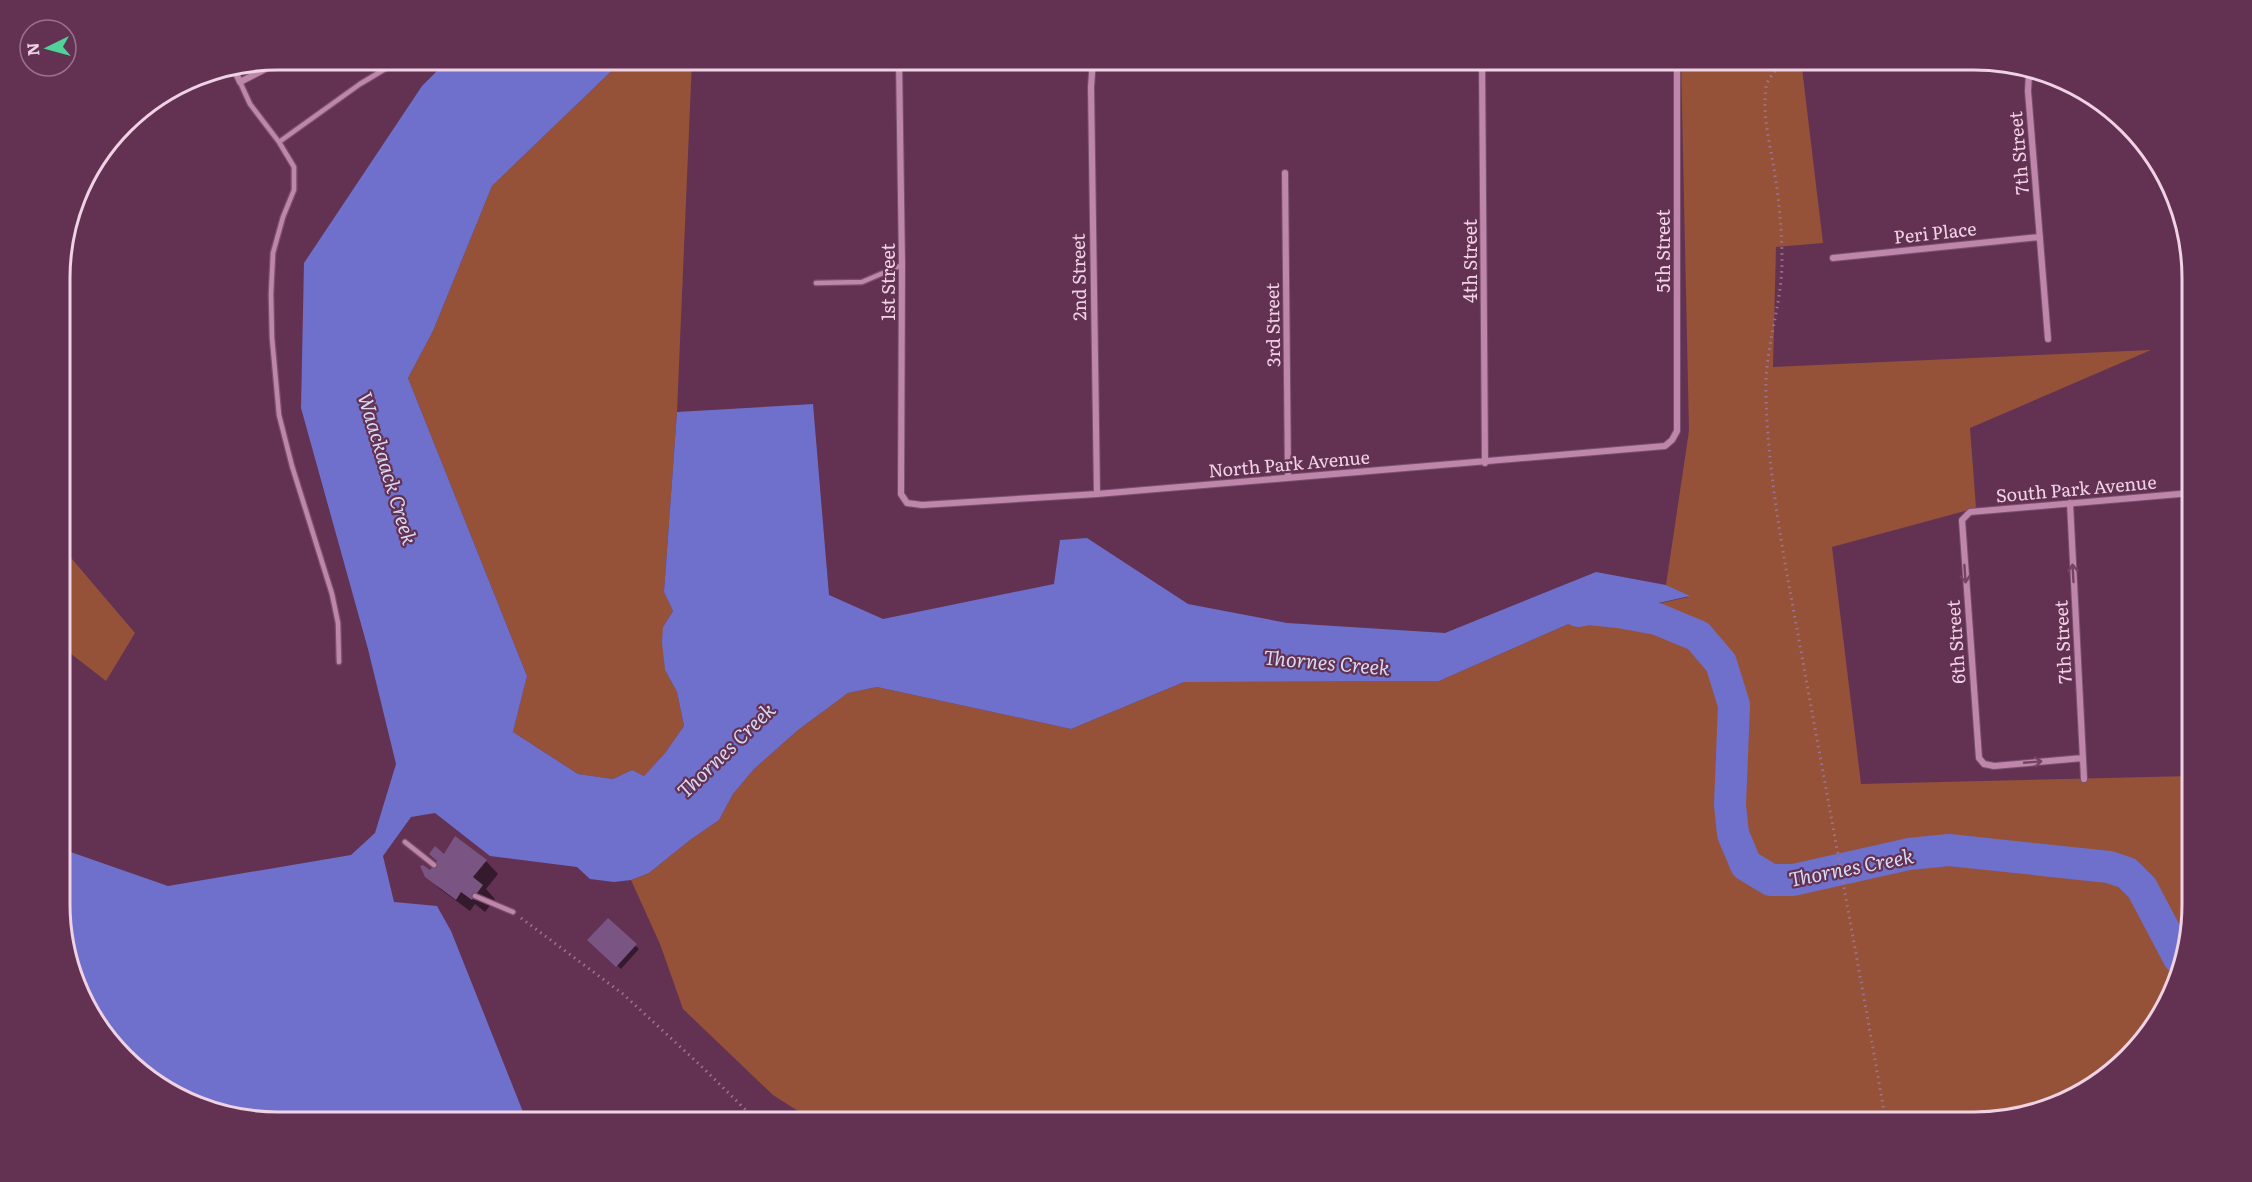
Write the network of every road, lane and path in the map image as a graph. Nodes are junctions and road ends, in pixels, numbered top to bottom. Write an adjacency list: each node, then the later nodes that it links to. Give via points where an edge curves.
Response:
1 (1482, 70): 19 (street, 4th Street)
2 (1677, 70): 18 (street, 5th Street, via 1677,431)
3 (1776, 70): 33 (path, via 1766,90 1767,121 1782,243 1780,291 1766,375 1768,427 1785,560)
4 (382, 71): 11 (lane)
5 (899, 71): 15 (street, 1st Street)
6 (1092, 71): 21 (street, 2nd Street)
7 (260, 72): 10 (street)
8 (237, 75): 10 (street)
9 (2029, 79): 13 (street, 7th Street)
10 (240, 82): 11 (lane, via 250,104)
11 (279, 142): 26 (lane, via 294,166 294,190 283,217 270,294 279,415 332,594)
12 (1286, 173): 20 (street, 3rd Street)
13 (2040, 237): 14 (street, Peri Place); 17 (street, 7th Street)
14 (1833, 258)
15 (902, 264): 16 (lane, via 862,282); 23 (street, 1st Street, via 901,494)
16 (816, 283)
17 (2048, 339)
18 (1672, 440): 19 (street, North Park Avenue, via 1653,448)
19 (1485, 463): 20 (street, North Park Avenue)
20 (1288, 478): 21 (street, North Park Avenue)
21 (1097, 494): 23 (street, North Park Avenue, via 956,504)
22 (2182, 494): 24 (street, South Park Avenue)
23 (907, 502)
24 (2070, 503): 25 (street, South Park Avenue, via 1970,512); 27 (street, 7th Street, one-way to 24)
25 (1965, 516): 27 (street, 6th Street, one-way to 27, via 1962,532 1977,753 1984,764 1994,766)
26 (339, 662)
27 (2083, 758): 28 (street, 7th Street)
28 (2084, 779)
29 (405, 842): 30 (lane)
30 (434, 865)
31 (475, 896): 32 (lane)
32 (513, 912): 34 (path, via 623,994)
33 (1885, 1111)
34 (748, 1112)

